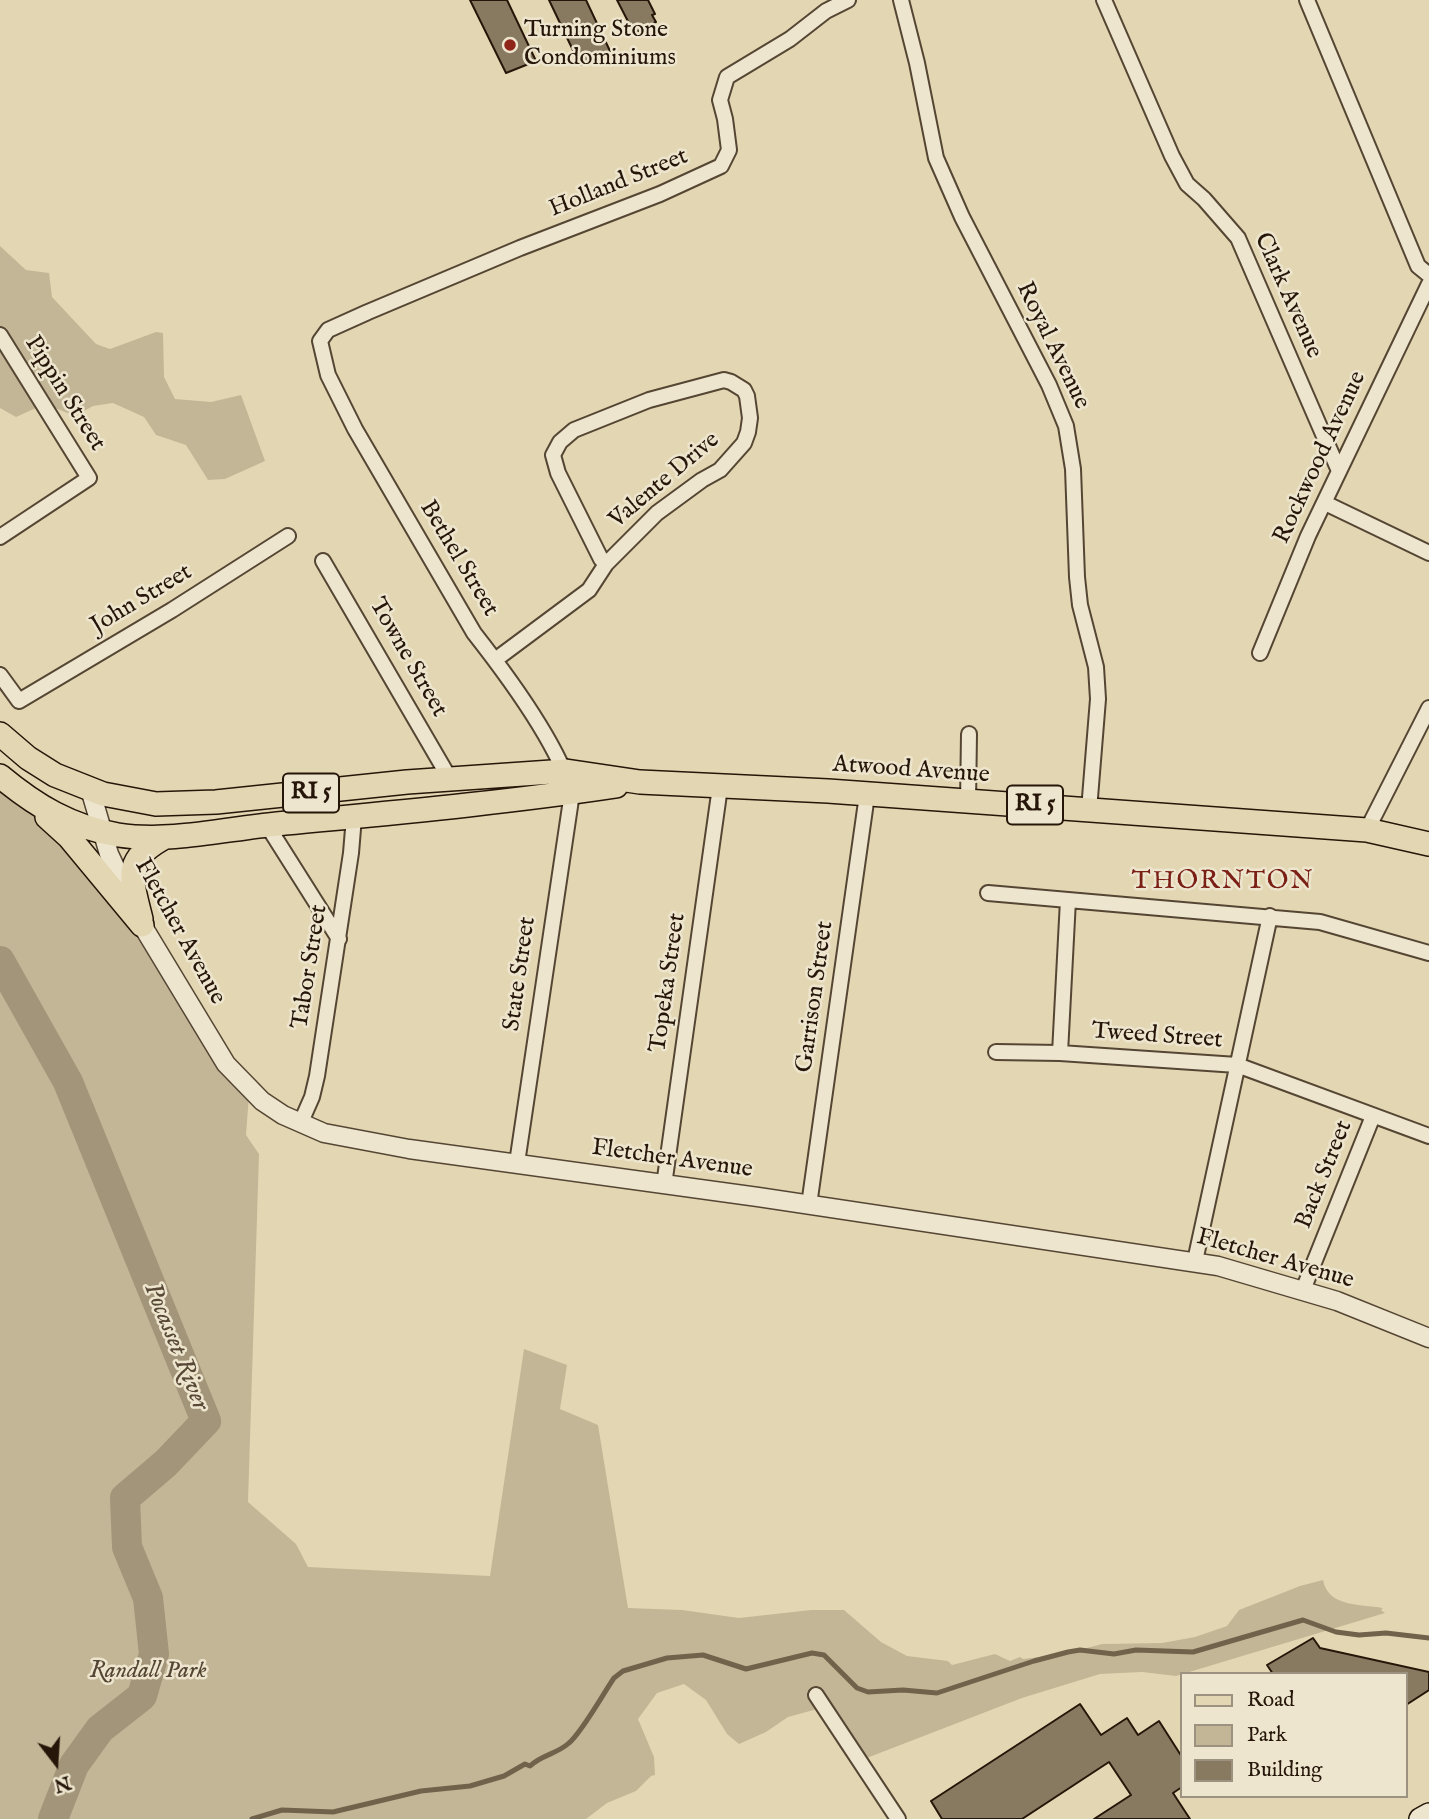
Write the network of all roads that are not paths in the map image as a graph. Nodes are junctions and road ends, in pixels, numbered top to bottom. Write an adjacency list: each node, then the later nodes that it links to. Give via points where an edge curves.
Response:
1 (848, 0): 8 (street, Holland Street, via 727,77 720,100 729,150 721,166 368,312 328,330)
2 (901, 0): 30 (street, Royal Avenue, via 936,159 1066,426 1073,469 1078,586 1096,667 1098,699)
3 (1104, 0): 9 (street, Clark Avenue, via 1187,184 1238,238)
4 (1307, 0): 5 (street, via 1418,266)
5 (1429, 275)
6 (1429, 284): 9 (street, Rockwood Avenue)
7 (0, 335): 12 (street, Pippin Street, via 89,478)
8 (320, 341): 17 (street, Bethel Street, via 328,375 355,429)
9 (1339, 471): 10 (street, Rockwood Avenue)
10 (1325, 503): 13 (street); 16 (street, Rockwood Avenue)
11 (288, 536): 18 (street, John Street, via 19,701)
12 (0, 537)
13 (1429, 554)
14 (323, 561): 23 (street, Towne Street)
15 (606, 564): 15 (street, Valente Drive, via 657,513 720,470 744,443 750,418 744,390 731,382 710,382 649,400 574,430 560,442 553,455 558,473); 17 (street, Valente Drive, via 589,590)
16 (1259, 653)
17 (495, 660): 24 (street, Bethel Street)
18 (0, 675)
19 (1429, 708): 33 (street)
20 (0, 734): 26 (main road, Atwood Avenue / RI 5, via 55,775)
21 (969, 734): 29 (street)
22 (0, 776): 28 (main road, Atwood Avenue / RI 5)
23 (450, 779): 24 (main road, Atwood Avenue / RI 5); 26 (main road, Atwood Avenue / RI 5, via 216,803 156,804)
24 (569, 782): 25 (main road, Atwood Avenue / RI 5); 31 (main road, Atwood Avenue / RI 5); 49 (street, State Street)
25 (720, 787): 27 (main road, Atwood Avenue / RI 5); 50 (street, Topeka Street)
26 (90, 789): 34 (street, Fletcher Avenue)
27 (867, 794): 29 (main road, Atwood Avenue / RI 5); 51 (street, Garrison Street)
28 (29, 800): 34 (main road, Atwood Avenue / RI 5); 40 (main road, via 69,837)
29 (968, 803): 30 (main road, Atwood Avenue / RI 5)
30 (1089, 810): 33 (main road, Atwood Avenue / RI 5)
31 (354, 817): 32 (main road, Atwood Avenue / RI 5); 41 (street, Tabor Street)
32 (267, 825): 35 (main road, Atwood Avenue / RI 5); 41 (street)
33 (1367, 830): 36 (main road, Atwood Avenue / RI 5)
34 (103, 832): 35 (main road, Atwood Avenue / RI 5); 40 (street, Fletcher Avenue)
35 (165, 837): 40 (main road, via 137,857 132,873)
36 (1429, 844)
37 (988, 893): 38 (street)
38 (1068, 900): 39 (street); 44 (street)
39 (1270, 916): 42 (street, via 1320,922); 45 (street)
40 (142, 925): 47 (street, Fletcher Avenue, via 226,1064 262,1101)
41 (339, 939): 47 (street, Tabor Street, via 317,1076)
42 (1429, 954)
43 (996, 1052): 44 (street, Tweed Street)
44 (1060, 1054): 45 (street, Tweed Street)
45 (1237, 1065): 46 (street, Tweed Street); 52 (street)
46 (1373, 1116): 48 (street, Tweed Street); 53 (street, Back Street)
47 (301, 1122): 49 (street, Fletcher Avenue, via 324,1133 389,1146)
48 (1429, 1136)
49 (517, 1163): 50 (street, Fletcher Avenue)
50 (664, 1185): 51 (street, Fletcher Avenue)
51 (809, 1205): 52 (street, Fletcher Avenue)
52 (1195, 1262): 53 (street, Fletcher Avenue)
53 (1304, 1290): 54 (street, Fletcher Avenue)
54 (1429, 1338)
55 (816, 1695): 57 (street)
56 (1429, 1814): 58 (main road)
57 (898, 1819)
58 (1420, 1819)

